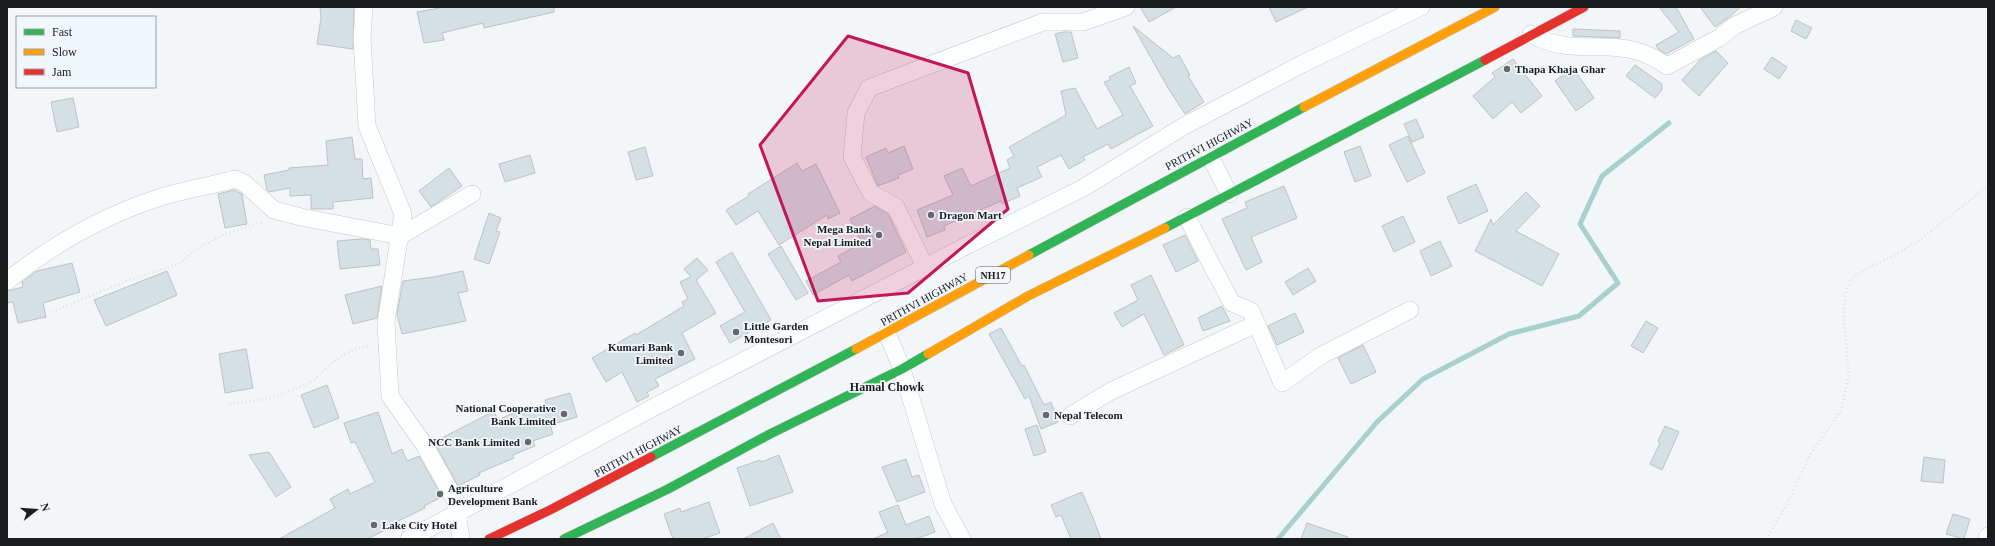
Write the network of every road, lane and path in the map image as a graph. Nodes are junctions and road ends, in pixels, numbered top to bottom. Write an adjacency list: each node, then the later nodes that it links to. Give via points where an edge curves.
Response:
1 (1126, 7): 15 (street, via 1083,22 1043,22 869,88 856,113 852,157 871,193 896,207)
2 (1421, 7): 15 (street, via 1302,64 1184,126 1083,188)
3 (1495, 7): 8 (main road, PRITHVI HIGHWAY / NH17)
4 (1584, 7): 7 (main road)
5 (1774, 7): 7 (street, via 1734,26 1719,38 1667,66 1640,52 1559,46)
6 (368, 8): 14 (street, via 362,38 367,126 403,214)
7 (1531, 34): 11 (main road)
8 (1210, 156): 11 (street); 20 (main road, PRITHVI HIGHWAY / NH17)
9 (1988, 186): 32 (path, via 1917,242 1850,279 1845,296 1844,320 1849,376 1841,410 1809,457 1788,502)
10 (472, 194): 14 (street)
11 (1229, 194): 12 (main road)
12 (1187, 217): 19 (street, via 1232,303 1251,311); 22 (main road, via 1028,296)
13 (266, 222): 18 (path, via 223,235 198,248 179,264 124,282)
14 (400, 236): 16 (street, via 274,210 244,183 235,179 158,198 89,227 38,256); 21 (street, via 386,322)
15 (926, 267): 25 (street)
16 (7, 281)
17 (1410, 310): 19 (street, via 1322,355 1282,383)
18 (52, 312)
19 (1256, 324): 24 (street, via 1111,390)
20 (887, 334): 22 (street); 29 (main road, PRITHVI HIGHWAY / NH17, via 550,510)
21 (388, 346): 23 (path, via 369,345 353,350 340,357 306,385 267,399); 25 (street, via 390,396 425,446 455,500)
22 (902, 369): 30 (main road, via 770,434 668,489); 31 (street, via 943,504)
23 (230, 404)
24 (1070, 416)
25 (457, 512): 27 (street); 28 (street)
26 (1988, 536): 33 (street)
27 (409, 539)
28 (461, 539)
29 (489, 539)
30 (564, 539)
31 (962, 539)
32 (1766, 539)
33 (1987, 539)

